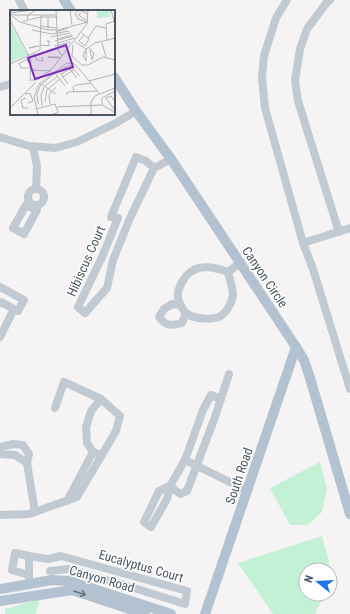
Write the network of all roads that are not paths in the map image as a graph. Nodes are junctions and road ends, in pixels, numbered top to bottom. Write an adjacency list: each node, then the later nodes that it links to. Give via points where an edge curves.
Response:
1 (19, 0): 5 (street)
2 (64, 0): 6 (main road)
3 (287, 0): 18 (street, via 270,32 262,77 265,108)
4 (330, 0): 17 (street, via 307,29 300,49 295,80 298,101)
5 (24, 10)
6 (70, 10)
7 (115, 79): 10 (main road, Canyon Circle)
8 (10, 84): 9 (street)
9 (0, 87)
10 (136, 111): 12 (street, via 77,142 55,148); 13 (main road, Canyon Circle)
11 (0, 137): 12 (street)
12 (33, 147): 15 (street, via 37,166)
13 (170, 159): 14 (street); 19 (main road, Canyon Circle)
14 (154, 168): 14 (street, Hibiscus Court, via 136,157 111,217 118,218 116,224 78,307 85,313 107,288 113,260)
15 (36, 189): 15 (street, via 43,192 44,198 40,204 32,206 28,195)
16 (350, 228): 17 (street)
17 (339, 232): 18 (street)
18 (303, 242): 29 (street)
19 (240, 263): 20 (street); 27 (main road, Canyon Circle)
20 (228, 272): 23 (street, via 198,267 187,274 179,286); 25 (street, via 233,294 230,305 222,315 198,318)
21 (0, 287): 24 (street, via 24,300 18,311)
22 (0, 302): 24 (street)
23 (176, 304): 25 (street); 25 (street, via 164,309 159,317 163,322 172,326 182,323)
24 (14, 309): 26 (street)
25 (186, 313)
26 (0, 337)
27 (296, 347): 42 (main road, South Road); 45 (main road, Canyon Circle, via 310,378)
28 (229, 374): 31 (street)
29 (350, 389)
30 (101, 399): 32 (street, via 64,382); 36 (street, via 91,412 86,427 87,444); 38 (street, via 120,416 116,431)
31 (221, 399): 33 (street, via 211,395); 34 (street)
32 (55, 408)
33 (203, 410): 34 (street); 39 (street)
34 (215, 417): 41 (street)
35 (0, 447): 40 (street, via 13,444 23,446 29,454)
36 (93, 452): 38 (street); 43 (street)
37 (0, 454): 40 (street, via 15,455)
38 (102, 455): 43 (street, via 77,497)
39 (186, 460): 41 (street); 41 (street, via 170,486 180,494 187,491)
40 (27, 463): 44 (street)
41 (198, 466): 42 (street)
42 (248, 491): 58 (main road, South Road)
43 (67, 501): 44 (street)
44 (35, 512): 46 (street)
45 (350, 514)
46 (0, 515)
47 (29, 556): 48 (street, Eucalyptus Court); 50 (street); 50 (street, Eucalyptus Court, via 15,553 12,570)
48 (48, 558): 49 (street); 51 (street, Eucalyptus Court, via 61,556 187,592 185,604)
49 (51, 576): 50 (main road, Canyon Road); 51 (street, Eucalyptus Court, via 68,569); 53 (street); 55 (main road, Canyon Road)
50 (29, 580): 52 (main road, Canyon Road)
51 (134, 588): 55 (street, Eucalyptus Court)
52 (0, 589)
53 (52, 593): 54 (main road, Canyon Road); 55 (main road, Canyon Road, one-way to 55, via 72,590)
54 (0, 601)
55 (131, 605): 56 (main road, Canyon Road); 57 (main road, Canyon Road)
56 (145, 614)
57 (170, 614)
58 (205, 614)

